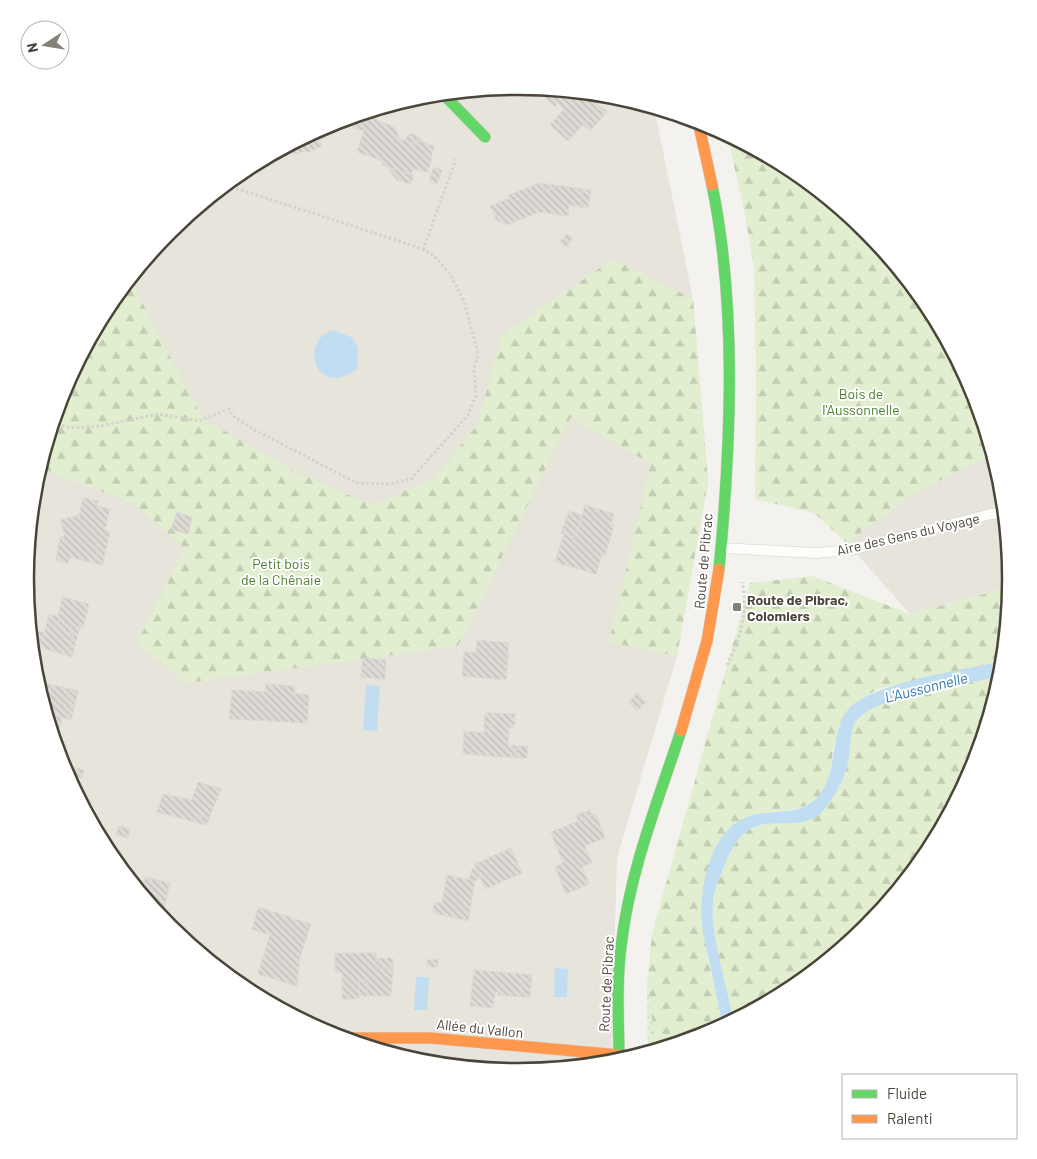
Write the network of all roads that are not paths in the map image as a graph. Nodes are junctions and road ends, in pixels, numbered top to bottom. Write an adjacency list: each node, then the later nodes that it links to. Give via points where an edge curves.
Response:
1 (449, 100): 3 (main road)
2 (700, 130): 5 (main road, Route de Pibrac, via 715,194 725,267 728,353)
3 (485, 136)
4 (999, 513): 5 (lane, Aire des Gens du Voyage, via 850,550 816,553)
5 (721, 548): 7 (main road, Route de Pibrac, via 718,592 707,641 656,802 623,934)
6 (360, 1038): 8 (main road, Allée du Vallon, via 430,1038)
7 (619, 1054)
8 (605, 1056)

